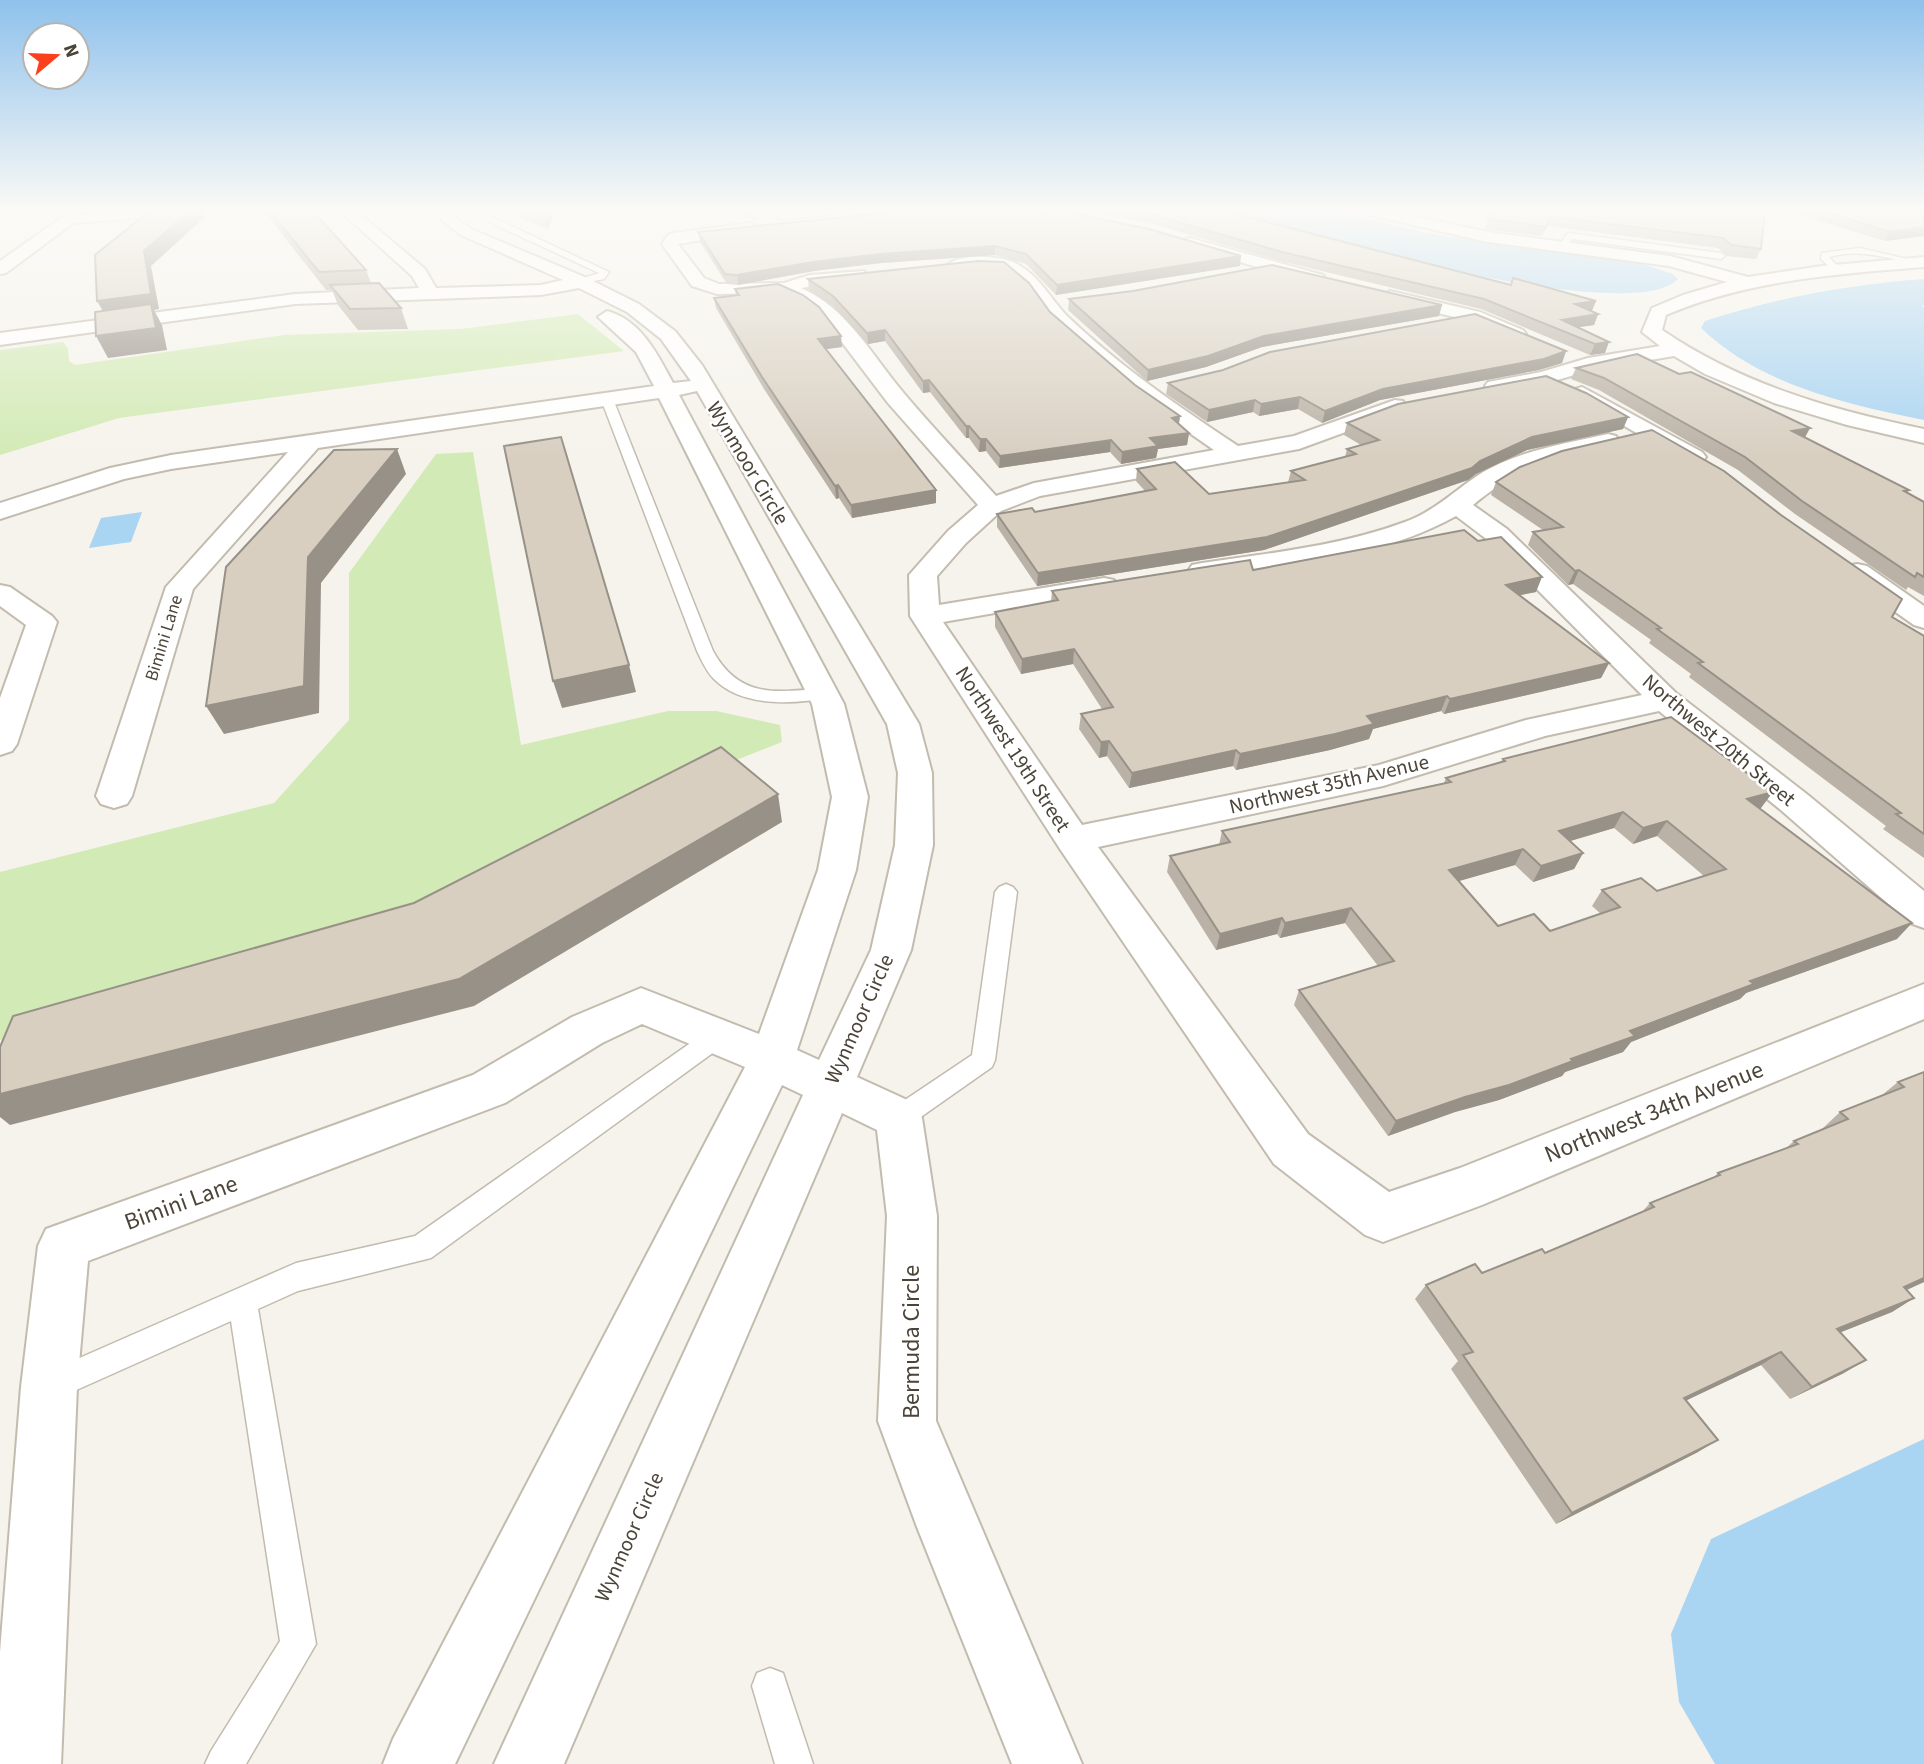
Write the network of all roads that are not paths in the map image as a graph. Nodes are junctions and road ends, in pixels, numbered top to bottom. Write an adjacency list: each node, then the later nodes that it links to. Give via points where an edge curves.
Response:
1 (443, 292): 7 (street)
2 (576, 292): 19 (street, Wynmoor Circle, via 622,326)
3 (795, 292): 30 (street, via 828,312 895,398)
4 (1040, 292): 9 (street)
5 (1373, 292): 10 (street)
6 (1707, 292): 14 (street, via 1658,313 1652,332)
7 (431, 293): 12 (street, via 295,299)
8 (1074, 302): 9 (street)
9 (1051, 304): 20 (street, via 1058,317)
10 (1473, 316): 11 (street); 13 (street)
11 (1430, 327)
12 (0, 339)
13 (1537, 343)
14 (1675, 350): 16 (street); 25 (street, via 1825,413)
15 (1563, 354): 16 (street)
16 (1588, 364): 17 (street)
17 (1544, 378): 21 (street); 24 (street, via 1590,397)
18 (1166, 386): 20 (street)
19 (684, 387): 22 (street); 38 (street, Wynmoor Circle); 48 (street, Wynmoor Circle, via 903,724 915,773 914,845 891,950)
20 (1142, 391): 27 (street)
21 (1471, 391)
22 (607, 399): 26 (street); 38 (lane, via 705,651 719,675 744,691 767,697)
23 (1412, 403): 27 (street, via 1299,442)
24 (1651, 432): 28 (street); 29 (street, via 1536,457 1486,481)
25 (1924, 436)
26 (310, 441): 31 (street, via 118,473); 41 (street, Bimini Lane, via 180,587)
27 (1237, 455): 30 (street, via 1034,490)
28 (1717, 471)
29 (1457, 505): 33 (street, via 1417,527 1341,551); 39 (street, Northwest 20th Street, via 1498,535)
30 (992, 506): 36 (street, via 923,575)
31 (0, 511)
32 (1836, 557): 37 (street)
33 (1174, 574)
34 (1135, 580): 36 (street)
35 (0, 593): 40 (street, via 42,622)
36 (925, 616): 42 (street, Northwest 19th Street)
37 (1924, 619)
38 (823, 693): 47 (street, Wynmoor Circle, via 850,797 838,870)
39 (1665, 700): 42 (street, Northwest 35th Avenue, via 1538,727 1383,775); 44 (street, Northwest 20th Street)
40 (0, 744)
41 (114, 796)
42 (1073, 840): 50 (street, Northwest 19th Street, via 1291,1149)
43 (1006, 892): 49 (lane, via 983,1060)
44 (1924, 914)
45 (1924, 1001): 50 (street, Northwest 34th Avenue, via 1465,1189)
46 (717, 1037): 47 (street, Bimini Lane); 51 (lane, via 421,1248 296,1278); 52 (street, Bimini Lane, via 641,1005 587,1030 489,1089 64,1246)
47 (772, 1059): 48 (street); 56 (street, Wynmoor Circle)
48 (829, 1086): 49 (street); 57 (street, Wynmoor Circle)
49 (899, 1118): 59 (street, Bermuda Circle, via 912,1216 907,1421)
50 (1383, 1218)
51 (242, 1301): 52 (lane); 55 (lane, via 298,1644)
52 (49, 1387): 54 (street, Bimini Lane)
53 (770, 1686): 58 (lane)
54 (26, 1764)
55 (224, 1764)
56 (418, 1764)
57 (529, 1764)
58 (794, 1764)
59 (1046, 1764)

